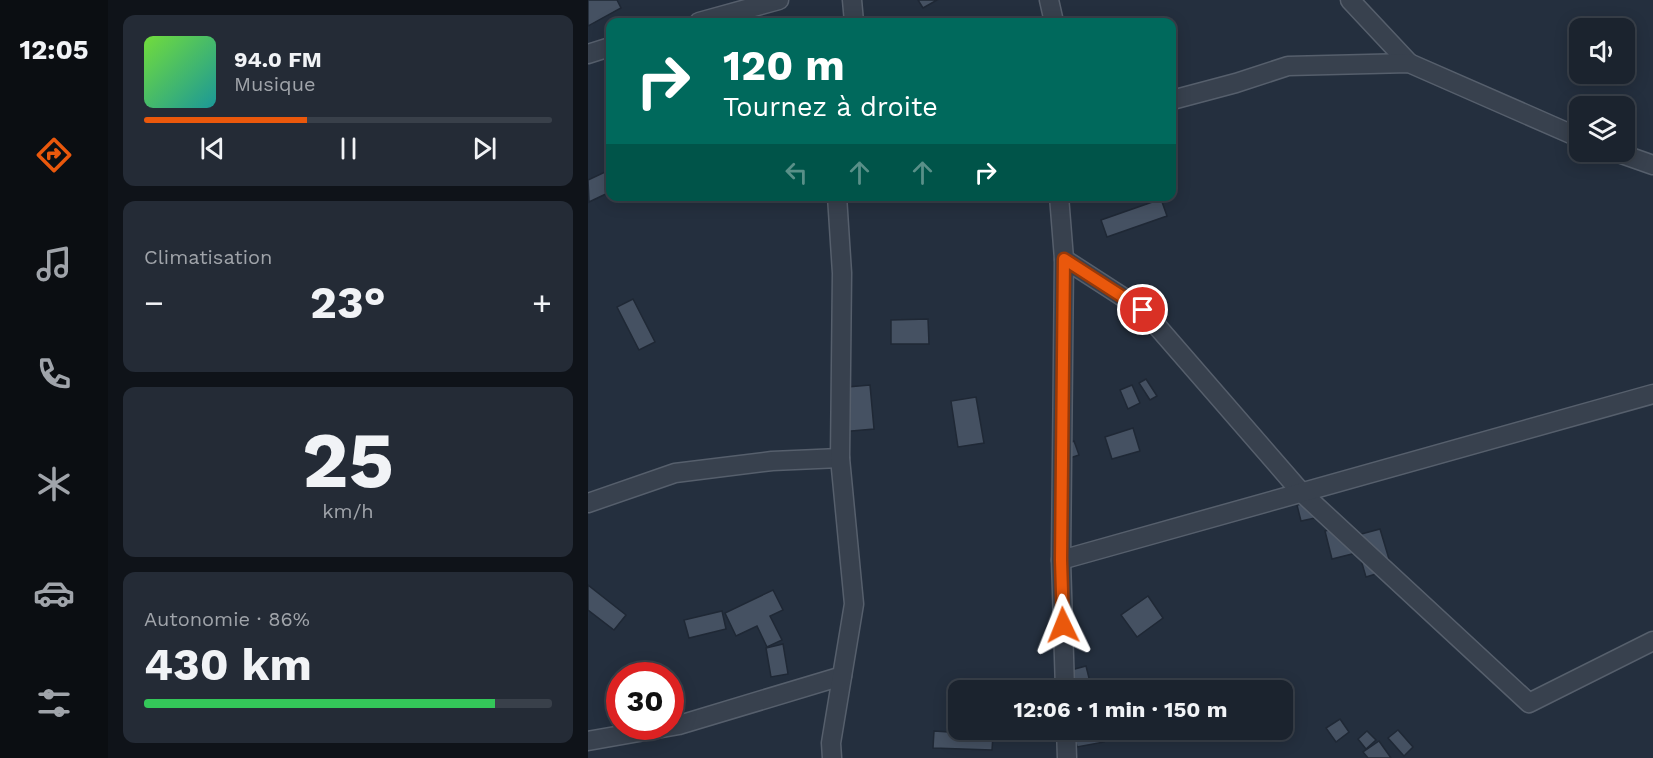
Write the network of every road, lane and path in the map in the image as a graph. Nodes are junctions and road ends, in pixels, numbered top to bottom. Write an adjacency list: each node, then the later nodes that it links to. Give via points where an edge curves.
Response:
1 (779, 0): 5 (street)
2 (852, 0): 6 (street)
3 (1048, 0): 7 (street)
4 (1350, 0): 10 (street)
5 (714, 18)
6 (854, 18)
7 (1053, 18)
8 (606, 48): 9 (street)
9 (588, 54)
10 (1409, 63): 11 (street, via 1287,66); 12 (street)
11 (1176, 99)
12 (1569, 133)
13 (1635, 159): 14 (street)
14 (1653, 165)
15 (837, 201): 19 (street, via 842,273)
16 (1059, 201): 17 (street)
17 (1064, 259): 20 (street, via 1143,310); 22 (street)
18 (1653, 394): 20 (street)
19 (840, 458): 21 (street, via 772,461 675,473); 24 (street, via 854,604)
20 (1301, 492): 22 (street); 23 (street, via 1529,703)
21 (588, 503)
22 (1061, 560): 25 (street)
23 (1653, 641)
24 (842, 676): 27 (street, via 679,724); 28 (street)
25 (1065, 680)
26 (1066, 740): 29 (street)
27 (588, 741)
28 (832, 758)
29 (1067, 758)

